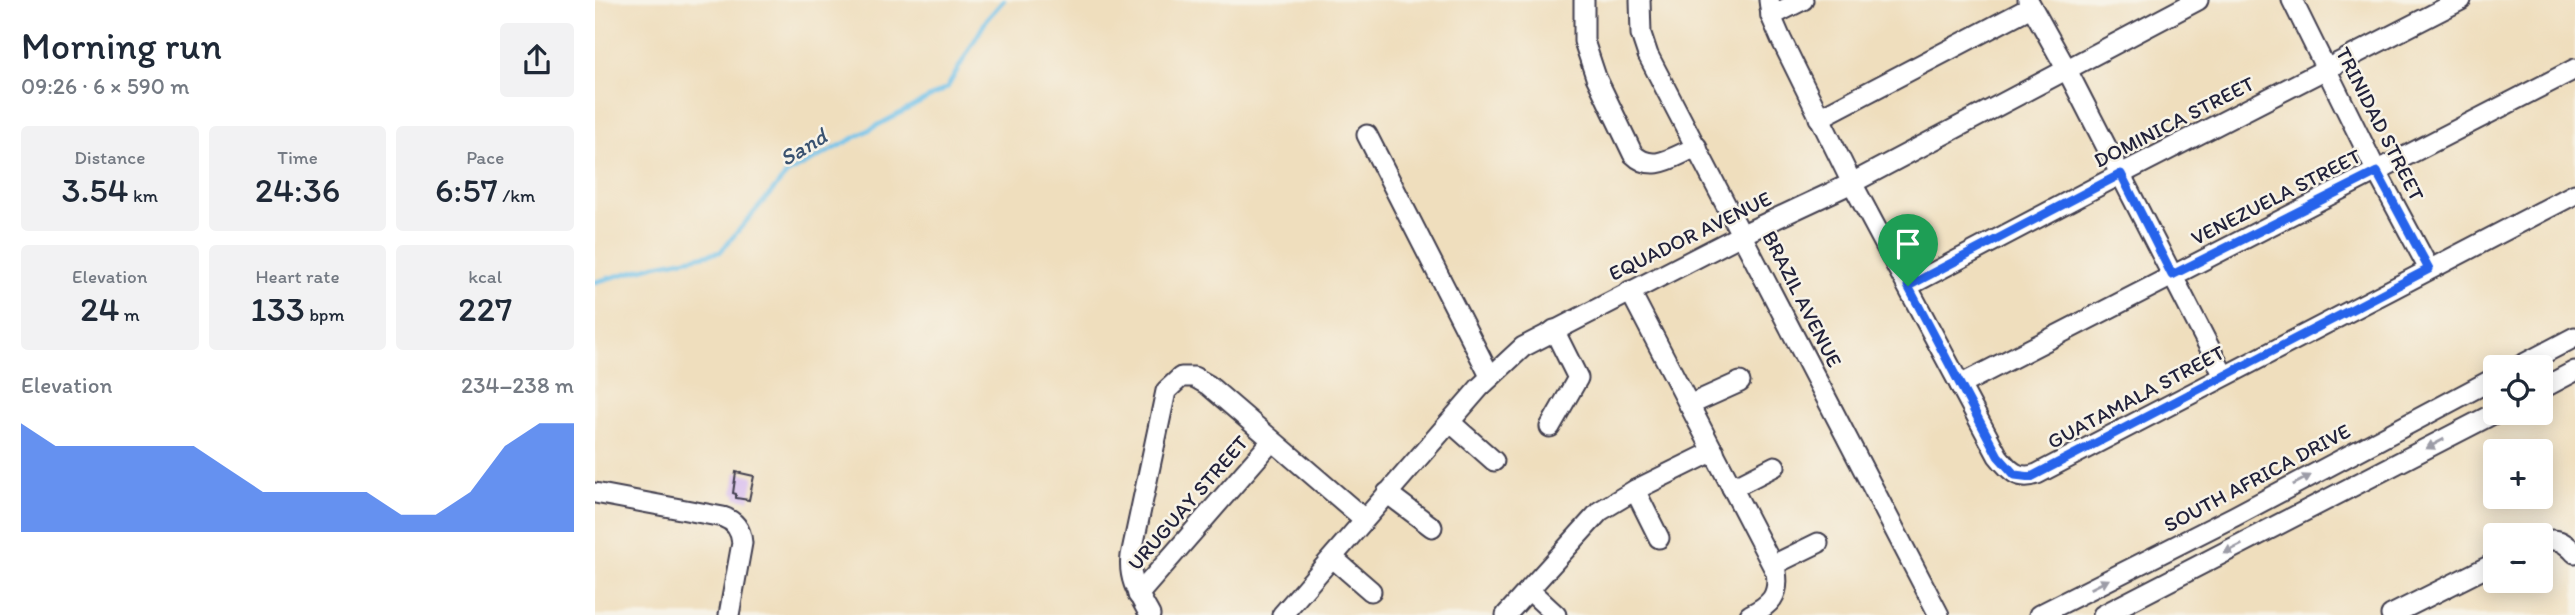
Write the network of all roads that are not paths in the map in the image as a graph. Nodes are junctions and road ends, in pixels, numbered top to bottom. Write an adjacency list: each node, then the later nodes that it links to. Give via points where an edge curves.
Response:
1 (1584, 0): 14 (street, via 1584,41 1596,78 1633,154 1652,165)
2 (1640, 0): 14 (street, BRAZIL AVENUE, via 1644,44)
3 (1803, 0): 8 (street)
4 (2198, 0): 11 (street, EQUADOR AVENUE)
5 (2292, 0): 9 (street, TRINIDAD STREET)
6 (2461, 0): 9 (street, DOMINICA STREET)
7 (2030, 3): 11 (street); 12 (street)
8 (1770, 8): 12 (street, GUATAMALA STREET)
9 (2327, 69): 15 (street, TRINIDAD STREET); 16 (street, DOMINICA STREET)
10 (2575, 69): 15 (street, VENEZUELA STREET)
11 (2067, 70): 16 (street); 17 (street, EQUADOR AVENUE)
12 (1819, 118): 17 (street, GUATAMALA STREET)
13 (1367, 135): 28 (street)
14 (1697, 147): 19 (street, BRAZIL AVENUE)
15 (2377, 172): 20 (street, TRINIDAD STREET); 21 (street, VENEZUELA STREET)
16 (2121, 174): 21 (street); 22 (street, DOMINICA STREET)
17 (1852, 183): 19 (street, EQUADOR AVENUE); 22 (street, GUATAMALA STREET)
18 (2575, 194): 20 (street, GUATAMALA STREET)
19 (1743, 234): 23 (street, EQUADOR AVENUE); 63 (street, BRAZIL AVENUE)
20 (2429, 269): 29 (street, GUATAMALA STREET)
21 (2172, 275): 29 (street); 33 (street, VENEZUELA STREET)
22 (1908, 286): 33 (street, GUATAMALA STREET)
23 (1630, 291): 24 (street, EQUADOR AVENUE); 34 (street)
24 (1554, 330): 28 (street, EQUADOR AVENUE, via 1523,347); 37 (street, via 1578,378)
25 (2575, 337): 26 (street)
26 (2541, 355)
27 (2575, 371): 31 (street)
28 (1490, 376): 36 (street, EQUADOR AVENUE)
29 (2224, 376): 33 (street, GUATAMALA STREET, via 2024,477 2015,475 1998,456)
30 (1739, 382): 34 (street)
31 (2553, 383)
32 (2483, 384): 64 (street, SOUTH AFRICA DRIVE, one-way to 32)
33 (1960, 385)
34 (1689, 405): 39 (street)
35 (2483, 419): 65 (street, one-way to 65)
36 (1450, 422): 40 (street); 45 (street, EQUADOR AVENUE)
37 (1550, 427)
38 (1272, 441): 46 (street); 57 (street, URUGUAY STREET); 57 (street, via 1201,379 1181,377 1170,386 1131,556 1130,570)
39 (1714, 452): 42 (street); 43 (street)
40 (1495, 461)
41 (1775, 466): 42 (street)
42 (1733, 488): 53 (street)
43 (1635, 490): 48 (street); 55 (street, via 1594,516)
44 (595, 493): 59 (street, via 732,520 742,542)
45 (1387, 493): 46 (street, EQUADOR AVENUE); 47 (street)
46 (1364, 519): 52 (street, EQUADOR AVENUE)
47 (1432, 527)
48 (1659, 538)
49 (2553, 540): 51 (street, via 2566,543)
50 (1818, 542): 53 (street)
51 (2575, 553)
52 (1333, 558): 56 (street); 60 (street, EQUADOR AVENUE)
53 (1773, 565): 58 (street, via 1776,593)
54 (2483, 569): 66 (street)
55 (1529, 590): 61 (street); 62 (street)
56 (1371, 591)
57 (1141, 607)
58 (1758, 613)
59 (729, 615)
60 (1282, 615)
61 (1506, 615)
62 (1556, 615)
63 (1939, 615)
64 (2039, 615)
65 (2103, 615)
66 (2391, 615)

